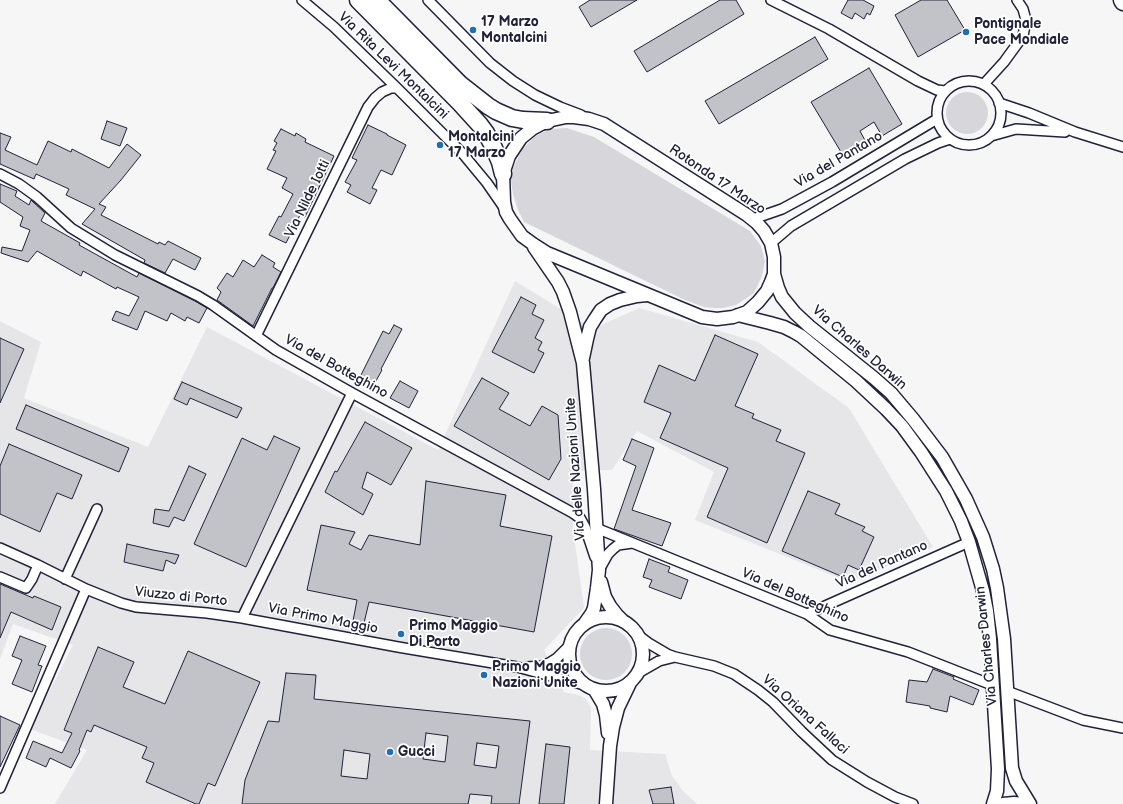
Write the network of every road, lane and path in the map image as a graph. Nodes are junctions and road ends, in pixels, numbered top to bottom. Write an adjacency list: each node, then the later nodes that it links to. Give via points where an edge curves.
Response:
1 (302, 0): 8 (street, Via Rita Levi Montalcini)
2 (358, 0): 19 (highway, via 480,125 494,146)
3 (377, 0): 13 (highway, via 460,84 488,106 512,118)
4 (771, 0): 9 (street, via 829,28 918,81)
5 (1017, 0): 7 (street, via 1026,20 1023,36)
6 (429, 1): 11 (street, via 490,63 513,81 542,99)
7 (984, 84): 9 (street, via 963,81); 10 (street, via 994,93)
8 (397, 88): 20 (street, Via Rita Levi Montalcini, via 471,163); 27 (street, Via Nilde Iotti, via 382,92 368,107)
9 (945, 91): 12 (street, via 938,103)
10 (999, 103): 14 (street); 15 (street, via 1001,110 998,127)
11 (589, 118): 13 (main road, Rotonda 17 Marzo, via 566,117); 21 (main road, Rotonda 17 Marzo, via 615,130)
12 (937, 119): 16 (street); 21 (street, Via del Pantano, via 813,192 782,209)
13 (547, 121): 19 (main road, Rotonda 17 Marzo, via 532,128 521,138 509,156)
14 (1075, 132): 15 (street, via 1016,129); 17 (street)
15 (991, 136): 16 (street, via 978,144 969,145)
16 (950, 139): 22 (street, via 905,159 791,226)
17 (1123, 147)
18 (0, 174): 27 (street, Via del Botteghino, via 38,197 71,228 115,255 203,299)
19 (503, 174): 20 (main road, Rotonda 17 Marzo)
20 (506, 212): 23 (main road, Rotonda 17 Marzo, via 522,236)
21 (753, 220): 22 (main road, Rotonda 17 Marzo)
22 (771, 243): 24 (main road, Rotonda 17 Marzo)
23 (533, 244): 25 (main road, Rotonda 17 Marzo); 28 (main road, Via delle Nazioni Unite, via 563,292)
24 (774, 274): 26 (main road, Rotonda 17 Marzo, via 767,291 758,302 747,312); 51 (main road, Via Charles Darwin, via 788,305 809,326 891,393 934,445 957,481 983,537 995,579 1002,615)
25 (649, 295): 26 (main road, Rotonda 17 Marzo, via 702,317 717,319); 28 (main road, Via delle Nazioni Unite, via 610,304 594,318)
26 (738, 315): 32 (main road, Via Charles Darwin, via 784,327 798,334 881,404 902,426 930,464 950,498)
27 (256, 336): 29 (street, Via del Botteghino)
28 (583, 363): 31 (main road, Via delle Nazioni Unite)
29 (352, 393): 36 (street, Via del Botteghino, via 580,518); 41 (street, Viuzzo di Porto)
30 (97, 510): 38 (street)
31 (596, 528): 33 (street, Via del Botteghino); 36 (main road, Via delle Nazioni Unite)
32 (969, 542): 40 (street, Via del Pantano); 49 (main road, Via Charles Darwin, via 987,611)
33 (633, 543): 36 (street, via 613,548); 40 (street, Via del Botteghino)
34 (0, 548): 35 (street, Viuzzo di Porto)
35 (38, 565): 37 (street, via 26,588); 38 (street, Viuzzo di Porto)
36 (599, 572): 42 (main road, Via delle Nazioni Unite, via 605,597); 43 (main road, Via delle Nazioni Unite, via 594,608)
37 (0, 577)
38 (65, 579): 39 (street, Viuzzo di Porto)
39 (86, 590): 41 (street, Viuzzo di Porto, via 136,607); 54 (street)
40 (807, 614): 49 (street, Via del Botteghino, via 830,630 908,652)
41 (242, 618): 47 (street, Via Primo Maggio)
42 (623, 621): 43 (main road, via 601,617); 44 (main road)
43 (585, 623): 45 (main road, via 574,634)
44 (638, 635): 46 (street, Via Oriana Fallaci); 48 (main road, via 643,657)
45 (570, 645): 47 (street, Via Primo Maggio, via 557,658 542,666); 50 (main road, via 569,658 573,671)
46 (674, 657): 48 (street, via 659,661); 56 (street, Via Oriana Fallaci, via 714,666 740,677 773,702 832,760 867,782)
47 (517, 667): 50 (street, Via Primo Maggio)
48 (635, 677): 50 (main road, via 614,690 600,691); 53 (main road, via 618,708)
49 (992, 685): 57 (main road, Via Charles Darwin, via 998,769 997,792)
50 (591, 688): 53 (main road, via 603,704)
51 (1007, 691): 52 (street, via 1083,720); 60 (main road, Via Charles Darwin, via 1012,768 1016,781)
52 (1123, 728)
53 (610, 746): 55 (main road)
54 (0, 788)
55 (606, 804)
56 (913, 804)
57 (993, 804)
58 (1003, 804): 59 (main road)
59 (1023, 804)
60 (1030, 804)

